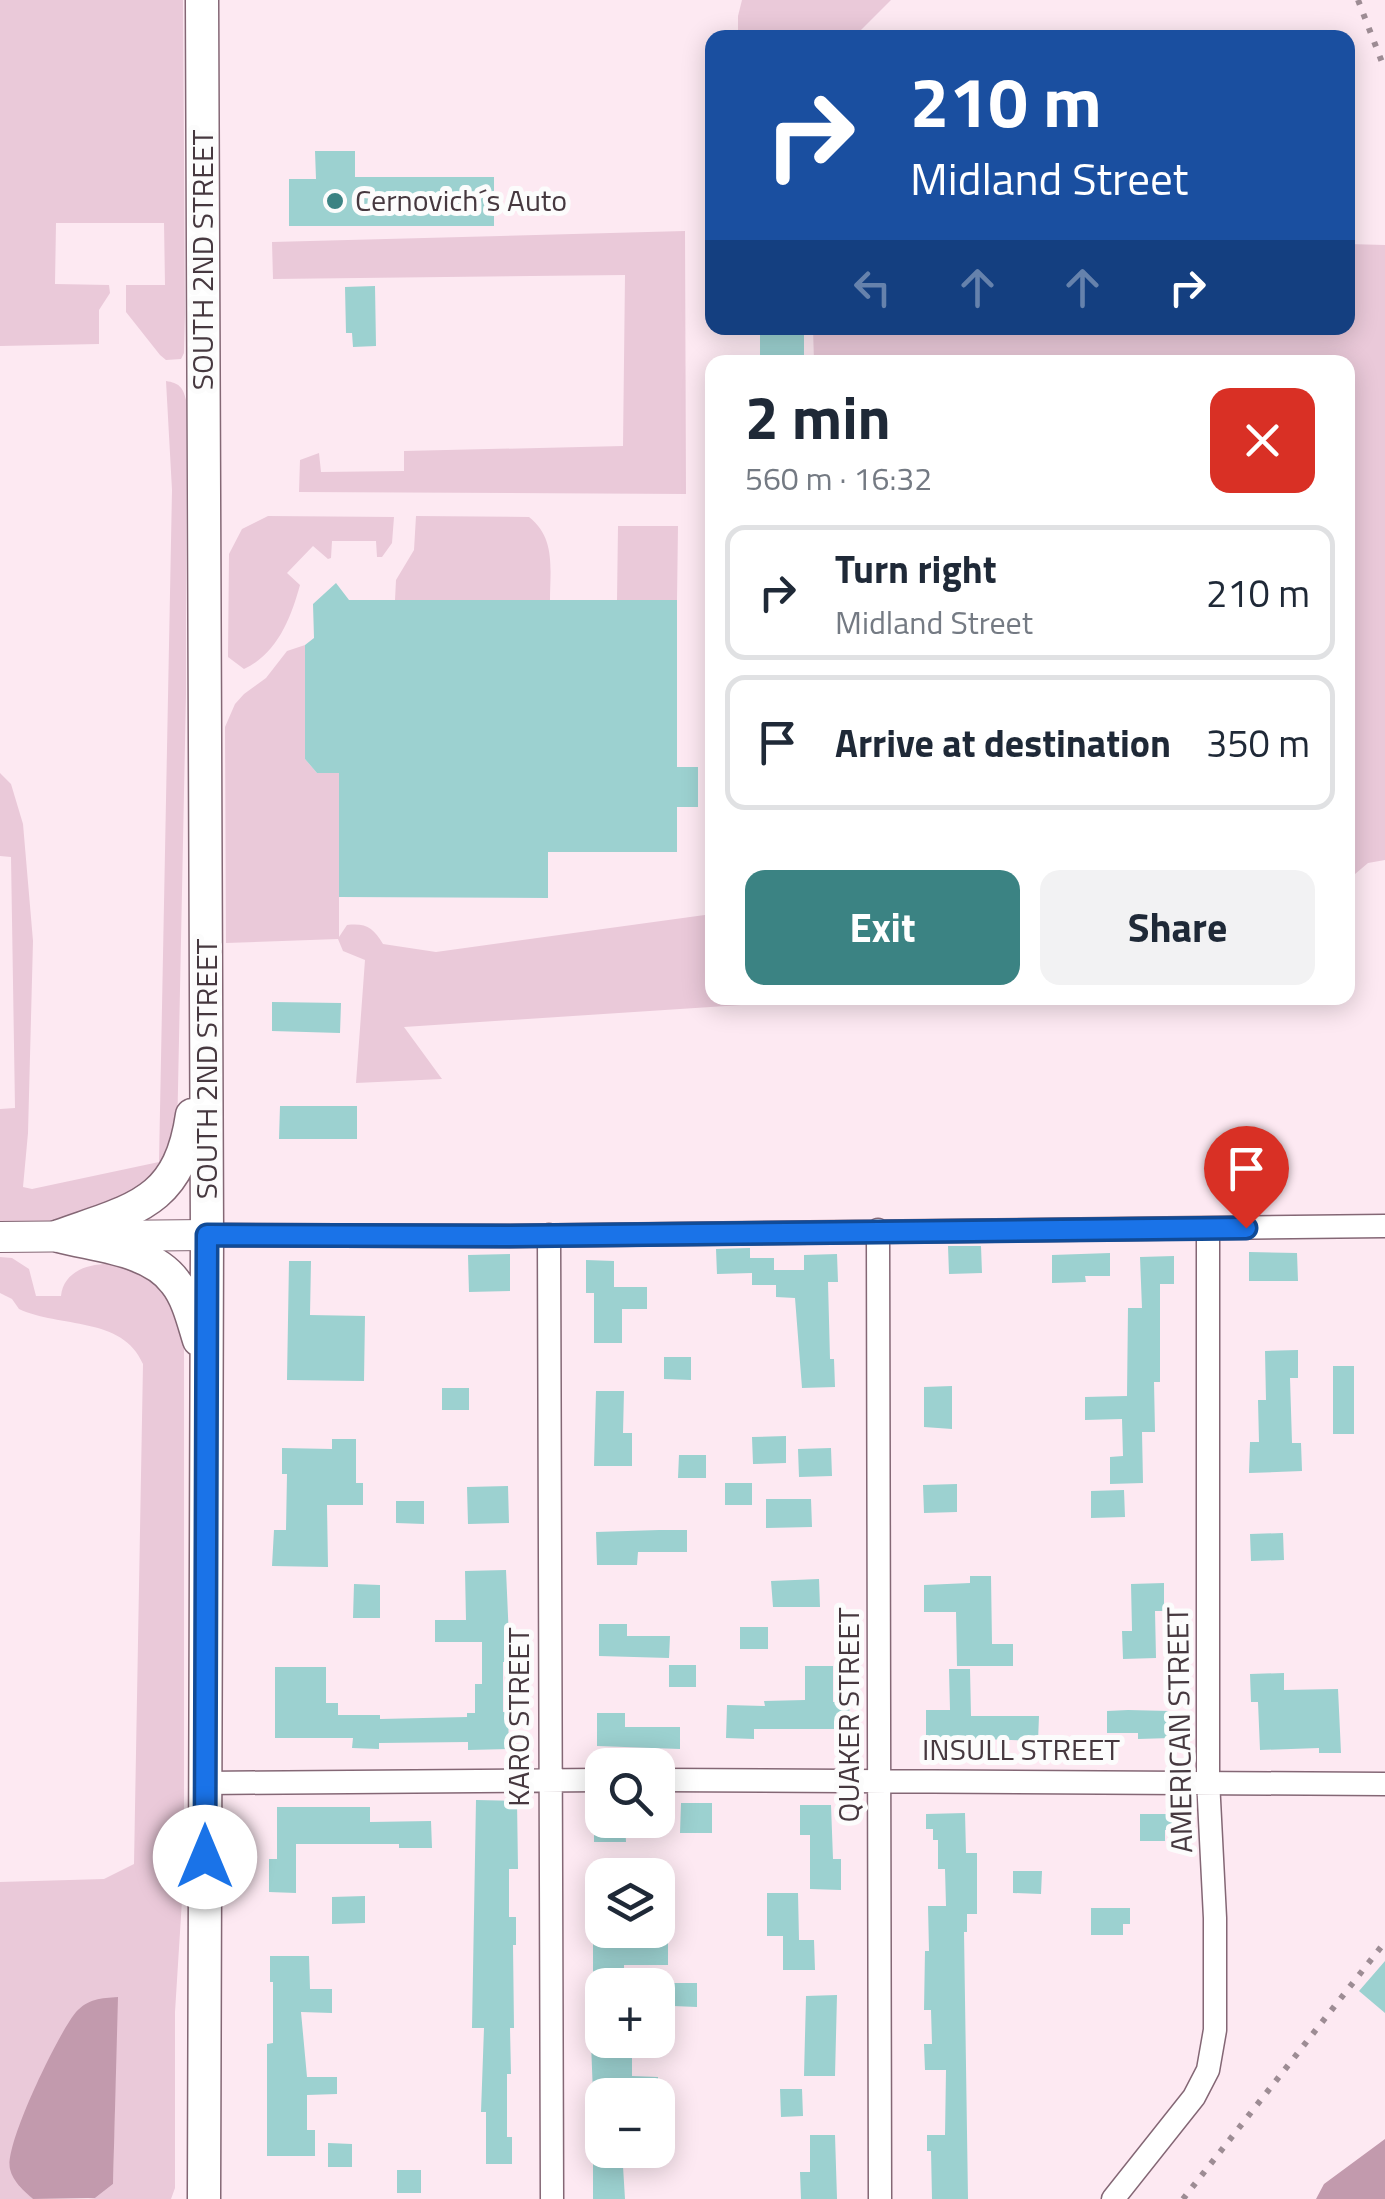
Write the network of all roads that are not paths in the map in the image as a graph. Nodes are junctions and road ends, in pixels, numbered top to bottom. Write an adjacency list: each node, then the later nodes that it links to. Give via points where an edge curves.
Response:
1 (202, 0): 2 (main road, SOUTH 2ND STREET)
2 (206, 1009): 6 (main road, SOUTH 2ND STREET); 8 (main road, via 180,1166 136,1208)
3 (1385, 1226): 4 (street)
4 (1208, 1228): 5 (street); 15 (street, AMERICAN STREET)
5 (878, 1230): 9 (street); 14 (street, QUAKER STREET)
6 (207, 1235): 8 (street); 9 (street); 10 (main road, SOUTH 2ND STREET)
7 (0, 1236): 8 (street)
8 (60, 1236): 10 (main road, via 161,1268 188,1304)
9 (549, 1236): 11 (street, KARO STREET)
10 (207, 1365): 16 (main road, SOUTH 2ND STREET)
11 (549, 1780): 12 (street); 16 (street); 21 (street, KARO STREET)
12 (585, 1780)
13 (675, 1780): 14 (street, INSULL STREET)
14 (879, 1780): 15 (street, INSULL STREET); 22 (street, QUAKER STREET)
15 (1208, 1780): 17 (street, INSULL STREET); 23 (street, AMERICAN STREET, via 1214,2048 1194,2097)
16 (205, 1783): 18 (main road, SOUTH 2ND STREET)
17 (1385, 1784)
18 (204, 2116): 19 (main road); 20 (main road, SOUTH 2ND STREET)
19 (181, 2199)
20 (204, 2199)
21 (552, 2199)
22 (880, 2199)
23 (1114, 2199)

